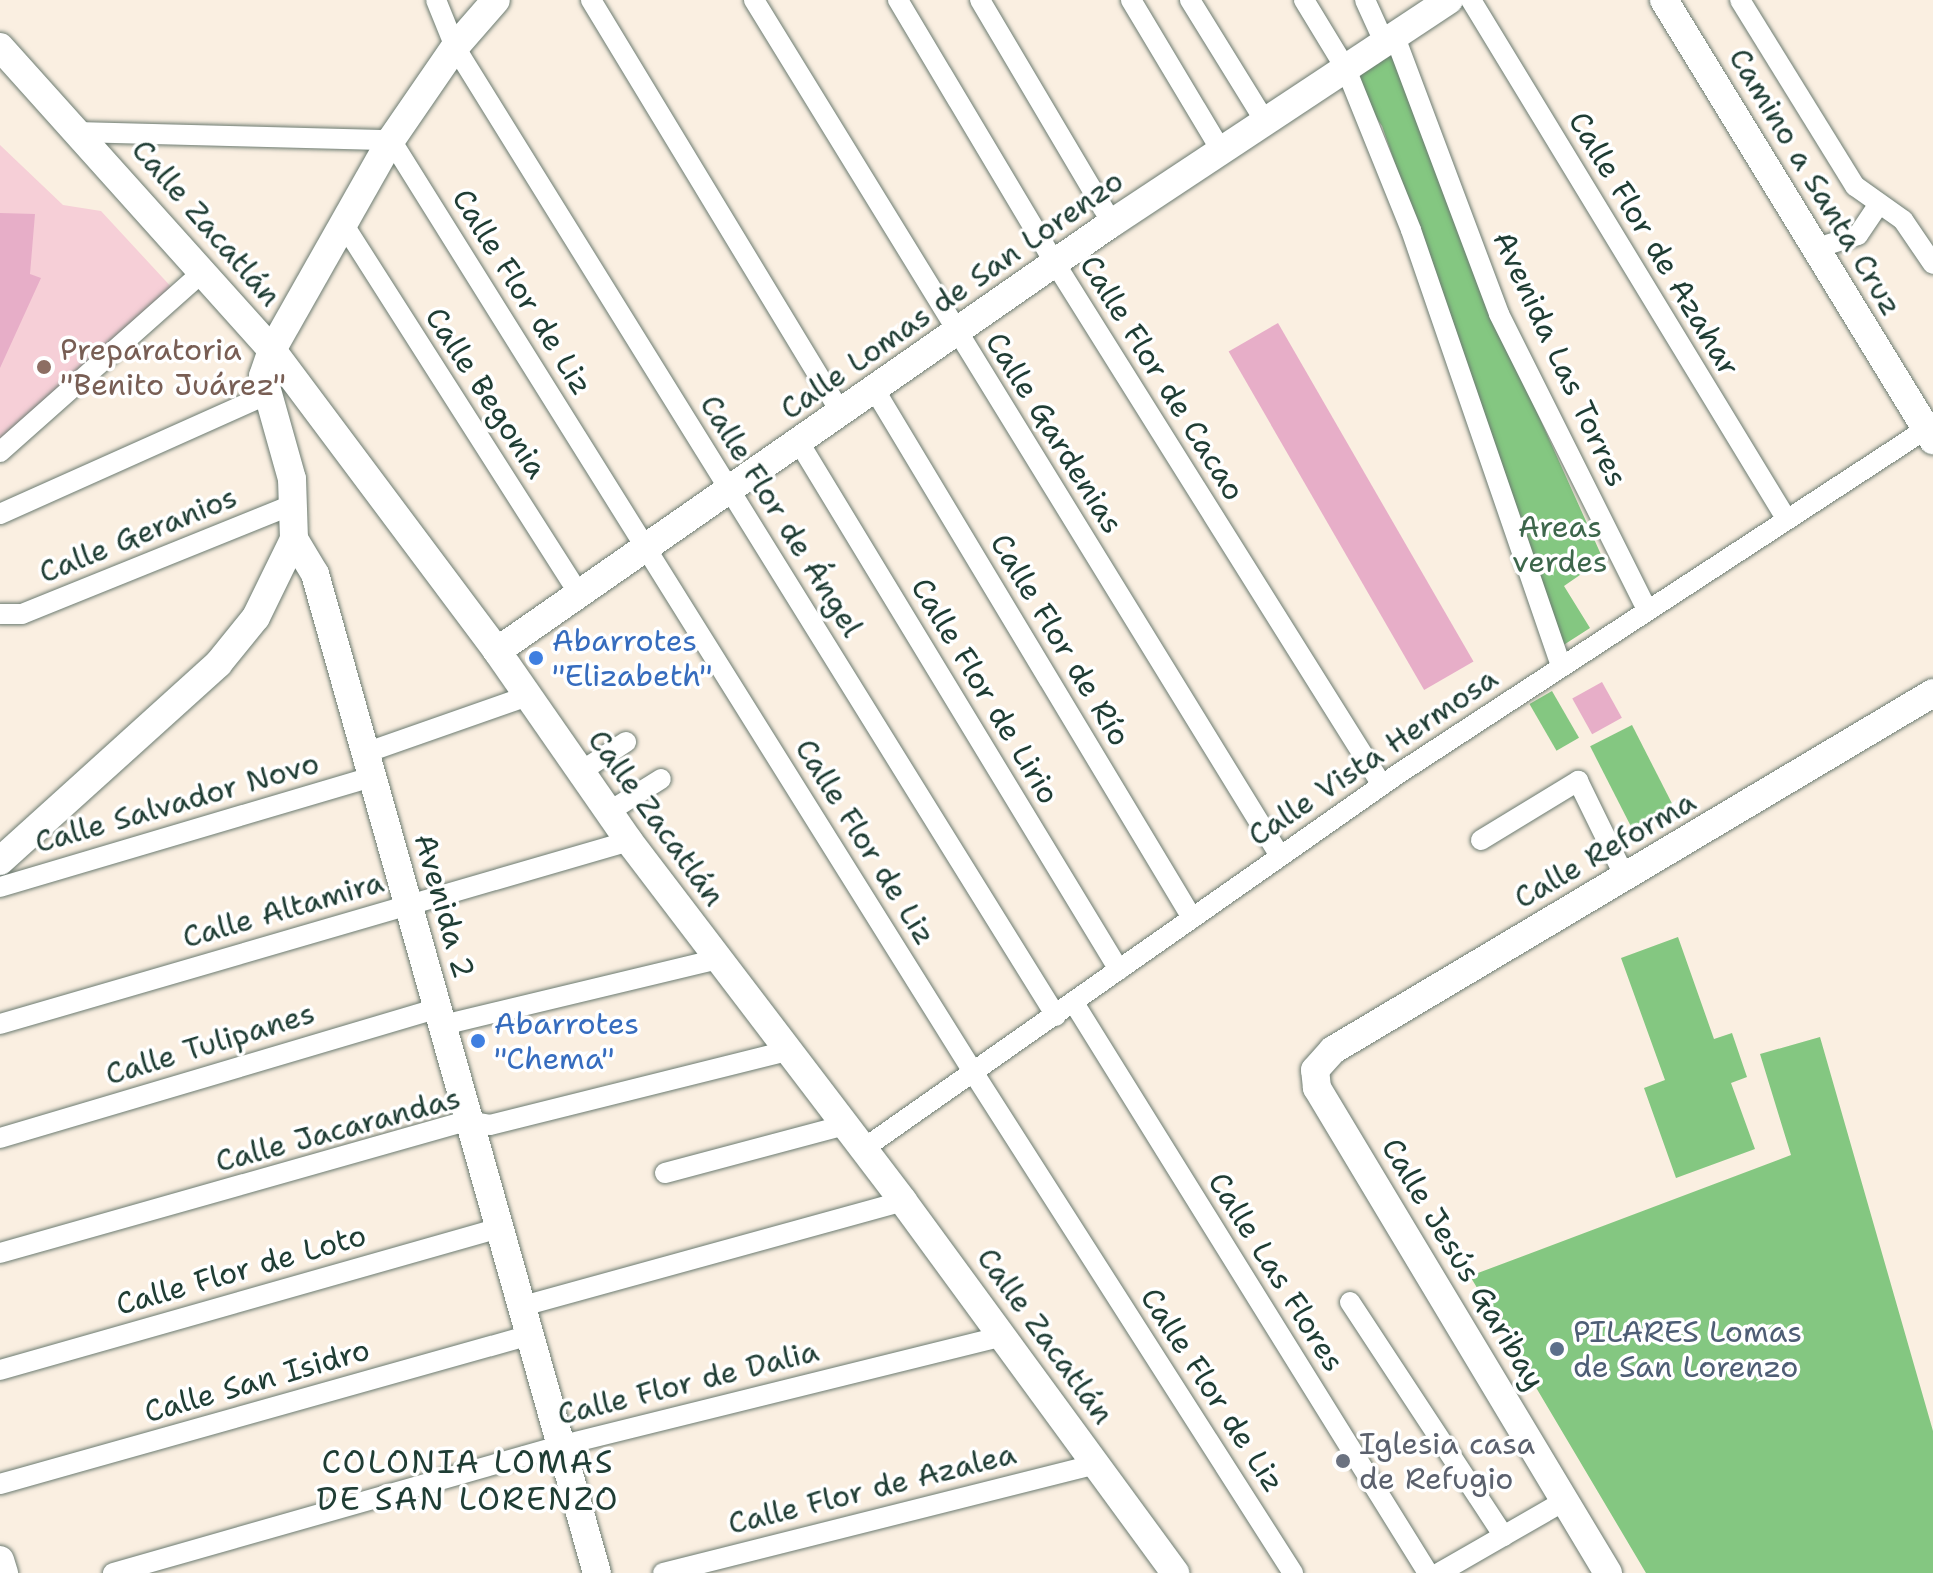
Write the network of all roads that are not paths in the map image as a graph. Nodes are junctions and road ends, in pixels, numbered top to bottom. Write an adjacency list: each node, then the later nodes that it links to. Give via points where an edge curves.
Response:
1 (436, 0): 17 (street, Calle Flor de Ángel)
2 (496, 0): 17 (street)
3 (591, 0): 34 (street)
4 (754, 0): 30 (street, Calle Gardenias)
5 (898, 0): 27 (street, Calle Flor de Cacao)
6 (980, 0): 24 (street)
7 (1131, 0): 22 (street)
8 (1190, 0): 19 (street)
9 (1304, 0): 18 (street)
10 (1365, 0): 15 (street, Avenida Las Torres)
11 (1449, 0): 15 (street, Calle Lomas de San Lorenzo)
12 (1471, 0): 41 (street, Calle Flor de Azahar)
13 (1664, 0): 26 (street, Camino a Santa Cruz)
14 (1740, 0): 23 (street, via 1841,165)
15 (1390, 41): 18 (street, Calle Lomas de San Lorenzo); 45 (street, Avenida Las Torres, via 1499,314)
16 (0, 47): 20 (street, Calle Zacatlán)
17 (455, 47): 21 (street); 38 (street, Calle Flor de Ángel)
18 (1346, 69): 19 (street, Calle Lomas de San Lorenzo); 48 (street, via 1511,511)
19 (1266, 123): 22 (street, Calle Lomas de San Lorenzo)
20 (77, 132): 21 (street); 29 (street, Calle Zacatlán)
21 (391, 140): 25 (street); 43 (street, Calle Flor de Liz)
22 (1222, 152): 24 (street, Calle Lomas de San Lorenzo)
23 (1878, 205): 26 (street, via 1858,235); 28 (street, via 1903,220)
24 (1112, 223): 27 (street, Calle Lomas de San Lorenzo)
25 (344, 225): 31 (street); 44 (street, Calle Begonia)
26 (1817, 248): 35 (street, Camino a Santa Cruz)
27 (1055, 263): 30 (street, Calle Lomas de San Lorenzo); 55 (street, Calle Flor de Cacao)
28 (1933, 264)
29 (205, 270): 31 (street, Calle Zacatlán); 37 (street)
30 (957, 333): 32 (street, Calle Lomas de San Lorenzo); 59 (street, Calle Gardenias)
31 (272, 350): 33 (street, via 263,376); 47 (street, Calle Zacatlán)
32 (876, 392): 34 (street, Calle Lomas de San Lorenzo); 64 (street, Calle Flor de Río)
33 (266, 395): 39 (street, via 281,436); 40 (street)
34 (842, 415): 36 (street, Calle Lomas de San Lorenzo)
35 (1930, 434): 41 (street, Calle Vista Hermosa)
36 (800, 444): 38 (street, Calle Lomas de San Lorenzo); 66 (street, Calle Flor de Lirio)
37 (0, 452)
38 (729, 489): 43 (street, Calle Lomas de San Lorenzo); 69 (street, Calle Flor de Ángel)
39 (294, 504): 42 (street); 46 (street, Calle Geranios)
40 (0, 514)
41 (1787, 520): 45 (street, Calle Vista Hermosa)
42 (294, 539): 52 (street, Avenida 2, via 315,574); 60 (street, via 256,617 218,664)
43 (646, 546): 44 (street, Calle Lomas de San Lorenzo); 73 (street, Calle Flor de Liz)
44 (578, 593): 47 (street, Calle Lomas de San Lorenzo)
45 (1648, 611): 48 (street, Calle Vista Hermosa)
46 (2, 615)
47 (497, 651): 50 (street, Calle Zacatlán)
48 (1561, 666): 55 (street, Calle Vista Hermosa)
49 (1933, 693): 61 (street, Calle Reforma)
50 (525, 697): 52 (street, Calle Salvador Novo); 53 (street, Calle Zacatlán)
51 (626, 742): 53 (street)
52 (368, 765): 62 (street, Calle Salvador Novo); 63 (street, Avenida 2)
53 (580, 772): 56 (street, Calle Zacatlán)
54 (661, 779): 56 (street)
55 (1382, 785): 59 (street, Calle Vista Hermosa)
56 (610, 811): 58 (street, Calle Zacatlán)
57 (1481, 840): 61 (street, via 1578,781)
58 (629, 841): 63 (street, Calle Altamira); 65 (street, Calle Zacatlán)
59 (1280, 856): 64 (street, Calle Vista Hermosa)
60 (0, 861)
61 (1625, 877): 72 (street, Calle Reforma, via 1333,1050)
62 (0, 887)
63 (409, 904): 68 (street, Avenida 2); 70 (street, Calle Altamira)
64 (1192, 918): 66 (street, Calle Vista Hermosa)
65 (718, 959): 68 (street, Calle Tulipanes); 71 (street, Calle Zacatlán)
66 (1119, 970): 67 (street, Calle Vista Hermosa)
67 (1074, 1003): 69 (street, Calle Vista Hermosa); 99 (street, Calle Las Flores)
68 (441, 1016): 74 (street, Avenida 2); 76 (street, Calle Tulipanes)
69 (1056, 1016): 73 (street, Calle Vista Hermosa)
70 (0, 1024)
71 (786, 1051): 74 (street, Calle Jacarandas, via 490,1125); 75 (street, Calle Zacatlán)
72 (1315, 1070): 90 (street, Calle Jesús Garibay, via 1317,1088)
73 (975, 1075): 77 (street, Calle Vista Hermosa); 98 (street, Calle Flor de Liz)
74 (468, 1121): 80 (street, Avenida 2); 81 (street, Calle Jacarandas)
75 (845, 1125): 77 (street, Calle Zacatlán); 78 (street)
76 (0, 1138)
77 (863, 1149): 79 (street, Calle Zacatlán)
78 (665, 1173)
79 (903, 1201): 83 (street); 85 (street, Calle Zacatlán)
80 (499, 1228): 83 (street, Avenida 2); 86 (street, Calle Flor de Loto)
81 (0, 1253)
82 (1350, 1302): 91 (street)
83 (523, 1306): 84 (street, Avenida 2)
84 (530, 1335): 87 (street, Avenida 2); 89 (street, Calle San Isidro)
85 (1003, 1336): 87 (street, Calle Flor de Dalia); 88 (street, Calle Zacatlán)
86 (0, 1370)
87 (563, 1445): 94 (street, Calle Flor de Dalia); 95 (street, Avenida 2)
88 (1096, 1464): 96 (street, Calle Flor de Azalea); 97 (street, Calle Zacatlán)
89 (0, 1484)
90 (1564, 1501): 91 (street); 101 (street, Calle Jesús Garibay)
91 (1504, 1536): 100 (street)
92 (0, 1560): 93 (street)
93 (4, 1573)
94 (113, 1573)
95 (597, 1573)
96 (663, 1573)
97 (1175, 1573)
98 (1293, 1573)
99 (1428, 1573)
100 (1439, 1573)
101 (1608, 1573)

